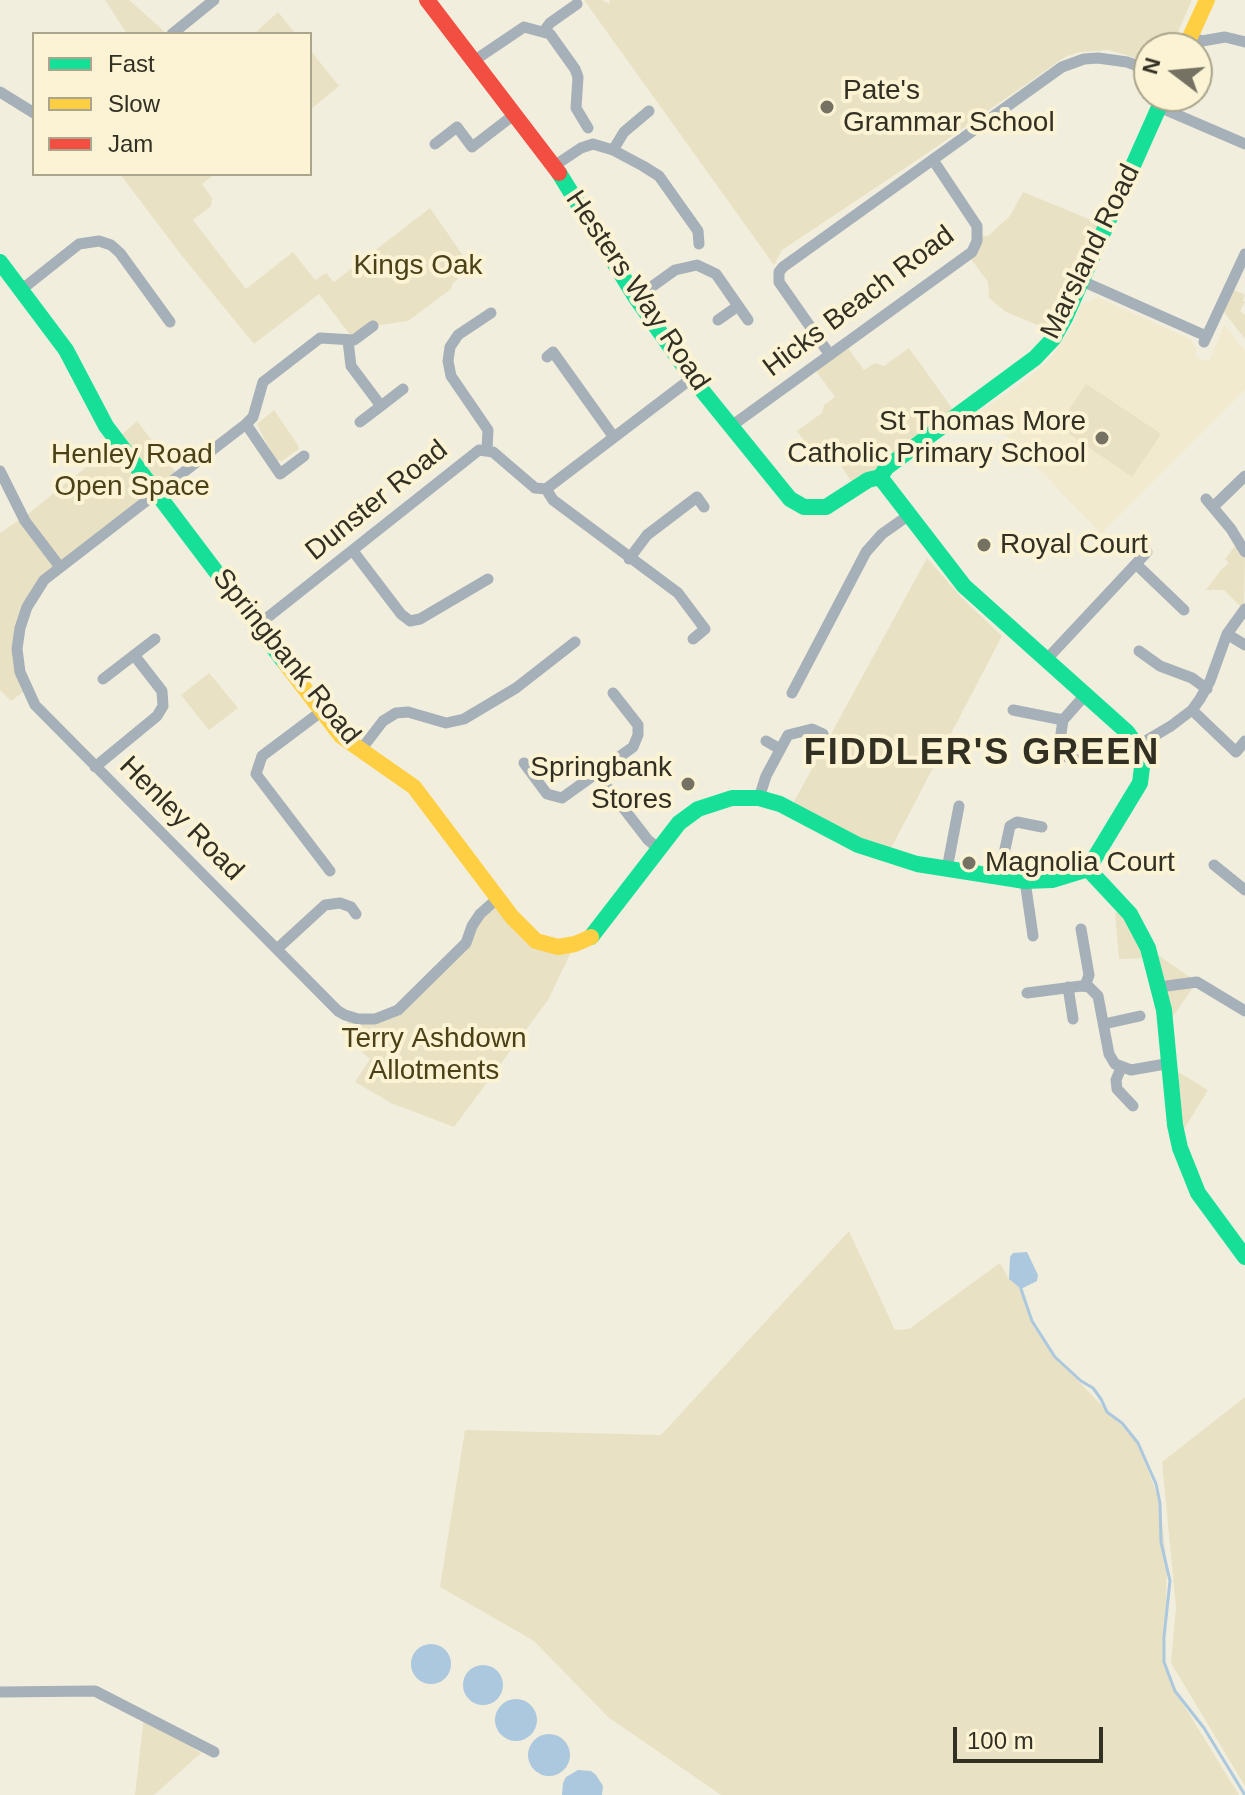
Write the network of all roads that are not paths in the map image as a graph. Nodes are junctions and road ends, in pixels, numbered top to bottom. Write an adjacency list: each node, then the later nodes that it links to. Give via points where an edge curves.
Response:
1 (214, 0): 6 (street)
2 (427, 0): 10 (street, Hesters Way Road)
3 (1207, 0): 7 (street)
4 (577, 4): 5 (street)
5 (544, 31): 10 (street, via 516,30); 18 (street, via 575,69 576,108)
6 (174, 32)
7 (1193, 32)
8 (1213, 39): 9 (street)
9 (1245, 42)
10 (475, 60): 17 (street, Hesters Way Road)
11 (1133, 64): 22 (street, via 1098,58 1062,67)
12 (0, 92): 14 (street)
13 (649, 111): 21 (street, via 624,132)
14 (32, 112)
15 (1157, 112): 27 (street, Marsland Road)
16 (1183, 112): 20 (street)
17 (515, 114): 19 (street, via 472,147 457,127); 23 (street, Hesters Way Road)
18 (588, 128)
19 (435, 144)
20 (1245, 144)
21 (613, 150): 23 (street, via 587,145); 24 (street, via 659,176 698,231)
22 (933, 160): 37 (street, Hicks Beach Road, via 977,226 975,249); 37 (street, via 779,272 786,293)
23 (554, 166): 29 (street, Hesters Way Road)
24 (699, 244)
25 (1245, 254): 27 (street, via 1205,339)
26 (0, 262): 28 (street, Springbank Road)
27 (1082, 281): 50 (street, Marsland Road, via 1057,333 1035,358)
28 (21, 290): 34 (street, via 79,244 99,241 120,253); 52 (street, Springbank Road, via 66,350 106,426)
29 (636, 298): 30 (street, via 675,270 697,265 716,274); 39 (street, Hesters Way Road)
30 (738, 306): 32 (street); 33 (street)
31 (491, 313): 46 (street, via 458,335 448,361 451,376 488,430)
32 (718, 320)
33 (748, 320)
34 (170, 322)
35 (373, 326): 36 (street)
36 (348, 341): 41 (street, via 351,366); 43 (street, via 320,338 263,382)
37 (830, 355): 44 (street, Hicks Beach Road)
38 (547, 357): 45 (street, via 553,352)
39 (692, 378): 44 (street, Hesters Way Road); 45 (street)
40 (403, 389): 41 (street)
41 (381, 406): 42 (street)
42 (360, 422)
43 (246, 424): 47 (street, via 280,474); 52 (street, Henley Road)
44 (730, 427): 50 (street, Hesters Way Road, via 790,499 804,507 826,507)
45 (613, 436): 51 (street)
46 (487, 449): 51 (street, Dunster Road, via 535,488); 55 (street, Dunster Road, via 475,453)
47 (304, 456)
48 (0, 471): 60 (street, via 25,521)
49 (1245, 476): 57 (street, via 1210,503)
50 (880, 477): 54 (street)
51 (546, 489): 58 (street, Dunster Road)
52 (157, 493): 60 (street, Henley Road); 64 (street, Springbank Road)
53 (704, 507): 58 (street, via 697,497 647,535)
54 (909, 515): 72 (street, via 964,586); 76 (street, via 866,552)
55 (353, 551): 61 (street, via 410,621); 64 (street, Dunster Road)
56 (1147, 552): 59 (street)
57 (1245, 552)
58 (629, 559): 67 (street, Dunster Road, via 678,593 705,629)
59 (1137, 565): 63 (street); 72 (street)
60 (60, 567): 90 (street, Henley Road, via 38,588 23,617 17,649 20,672 35,705)
61 (488, 579)
62 (1245, 609): 65 (street)
63 (1184, 610)
64 (258, 625): 80 (street, Springbank Road)
65 (1227, 634): 69 (street); 74 (street)
66 (155, 639): 71 (street)
67 (693, 639)
68 (575, 642): 87 (street, via 516,688 464,719 446,723 396,713)
69 (1245, 645)
70 (1139, 651): 74 (street)
71 (134, 655): 73 (street); 90 (street, via 162,691 163,706)
72 (1046, 660): 77 (street)
73 (103, 679)
74 (1207, 689): 79 (street)
75 (613, 693): 91 (street, via 638,725 638,735 633,747)
76 (792, 693)
77 (1086, 694): 81 (street); 85 (street)
78 (1013, 710): 81 (street)
79 (1192, 710): 84 (street, via 1236,752); 85 (street)
80 (322, 711): 87 (street, Springbank Road); 99 (street, via 262,756 256,774)
81 (1063, 720): 88 (street, via 1058,754)
82 (823, 734): 86 (street, via 812,729 788,735)
83 (766, 741): 86 (street)
84 (1245, 741)
85 (1137, 746): 98 (street, via 1140,783)
86 (780, 749): 92 (street)
87 (360, 751): 103 (street, Springbank Road, via 414,787)
88 (1077, 760)
89 (524, 763): 91 (street, via 554,798 568,796)
90 (95, 767): 107 (street, Henley Road)
91 (597, 774): 95 (street)
92 (759, 798): 95 (street, Springbank Road, via 732,798 698,809); 97 (street, Springbank Road, via 871,851)
93 (959, 806): 97 (street)
94 (1042, 827): 100 (street, via 1017,822 1010,826)
95 (658, 848): 103 (street, Springbank Road, via 596,932 575,944 558,947 536,941)
96 (1214, 865): 102 (street)
97 (947, 869): 100 (street, Springbank Road)
98 (1088, 869): 101 (street, Springbank Road, via 1052,880); 111 (street, via 1130,914 1148,948)
99 (330, 871)
100 (999, 877): 101 (street, Springbank Road)
101 (1025, 881): 106 (street)
102 (1245, 890)
103 (498, 898): 107 (street, Henley Road, via 480,914 466,943 398,1010 380,1018 358,1019 338,1011)
104 (356, 914): 107 (street, via 340,903 325,905)
105 (1081, 929): 109 (street, via 1089,975)
106 (1033, 936)
107 (277, 949)
108 (1033, 977): 110 (street, via 1031,993)
109 (1085, 986): 110 (street); 115 (street, via 1098,996)
110 (1068, 987): 114 (street)
111 (1159, 987): 112 (street, via 1197,982); 116 (street)
112 (1245, 1010)
113 (1140, 1016): 115 (street)
114 (1073, 1019)
115 (1104, 1024): 117 (street, via 1109,1054)
116 (1171, 1063): 117 (street); 119 (street, via 1175,1125 1185,1165 1206,1205)
117 (1121, 1068): 118 (street, via 1117,1089)
118 (1133, 1106)
119 (1245, 1257)
120 (0, 1692): 121 (street, via 95,1691)
121 (214, 1752)

